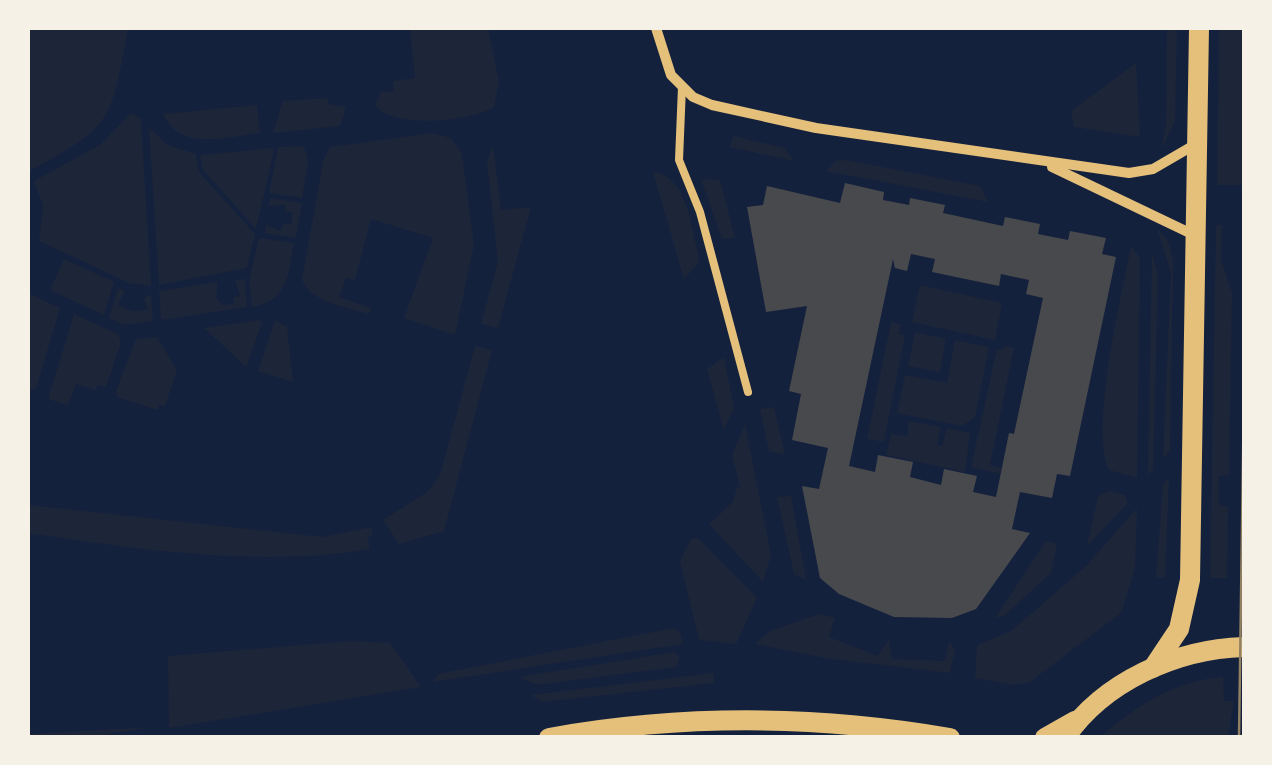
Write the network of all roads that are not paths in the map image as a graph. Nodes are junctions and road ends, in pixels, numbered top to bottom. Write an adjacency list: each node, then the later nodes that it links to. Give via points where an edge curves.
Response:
1 (656, 28): 3 (street, via 666,66)
2 (1199, 28): 4 (main road)
3 (682, 88): 5 (street, via 712,105 816,128); 7 (lane, via 679,160 700,212)
4 (1197, 144): 5 (street, via 1138,173); 6 (main road)
5 (1047, 164): 6 (street)
6 (1196, 236): 9 (main road, via 1189,592 1175,637)
7 (748, 392)
8 (1244, 647): 9 (main road, via 1187,655)
9 (1153, 668): 10 (main road, via 1116,689)
10 (1071, 729): 13 (main road)
11 (548, 738): 12 (main road, via 750,719)
12 (950, 738)
13 (1045, 738)

